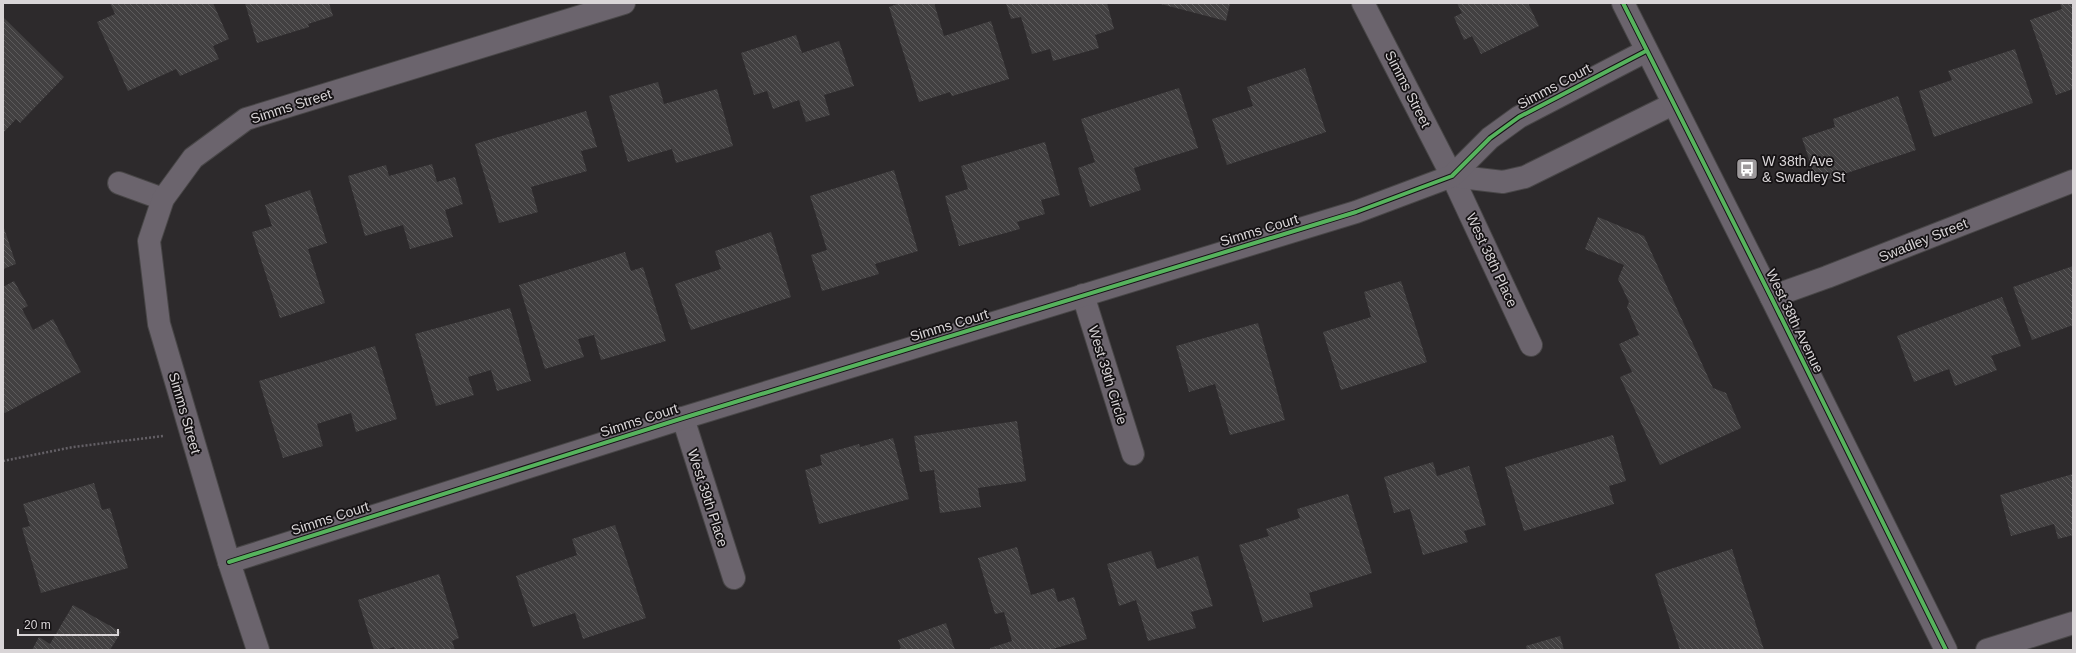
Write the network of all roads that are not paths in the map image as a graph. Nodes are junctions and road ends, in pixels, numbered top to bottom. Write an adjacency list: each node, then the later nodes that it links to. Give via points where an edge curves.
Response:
1 (624, 3): 9 (street, Simms Street, via 246,120 193,158)
2 (1363, 3): 6 (street, Simms Street)
3 (1623, 3): 4 (street, West 38th Avenue)
4 (1646, 51): 5 (street, West 38th Avenue); 6 (street, Simms Court, via 1519,117 1490,138)
5 (1673, 104): 6 (street, Simms Court, via 1525,177 1503,182); 11 (street, West 38th Avenue)
6 (1452, 176): 10 (street, Simms Court, via 1356,212); 12 (street, West 38th Place)
7 (2073, 180): 11 (street, Swadley Street, via 1827,278)
8 (119, 183): 9 (street)
9 (163, 199): 15 (street, Simms Street, via 149,241 159,324)
10 (1083, 295): 13 (street, Simms Court); 14 (street, West 39th Circle)
11 (1771, 297): 19 (street, West 38th Avenue)
12 (1531, 345)
13 (683, 418): 15 (street, Simms Court); 16 (street, West 39th Place)
14 (1133, 454)
15 (229, 562): 18 (street, Simms Street)
16 (734, 578)
17 (2073, 623): 20 (street)
18 (258, 650)
19 (1946, 650)
20 (1987, 650)

